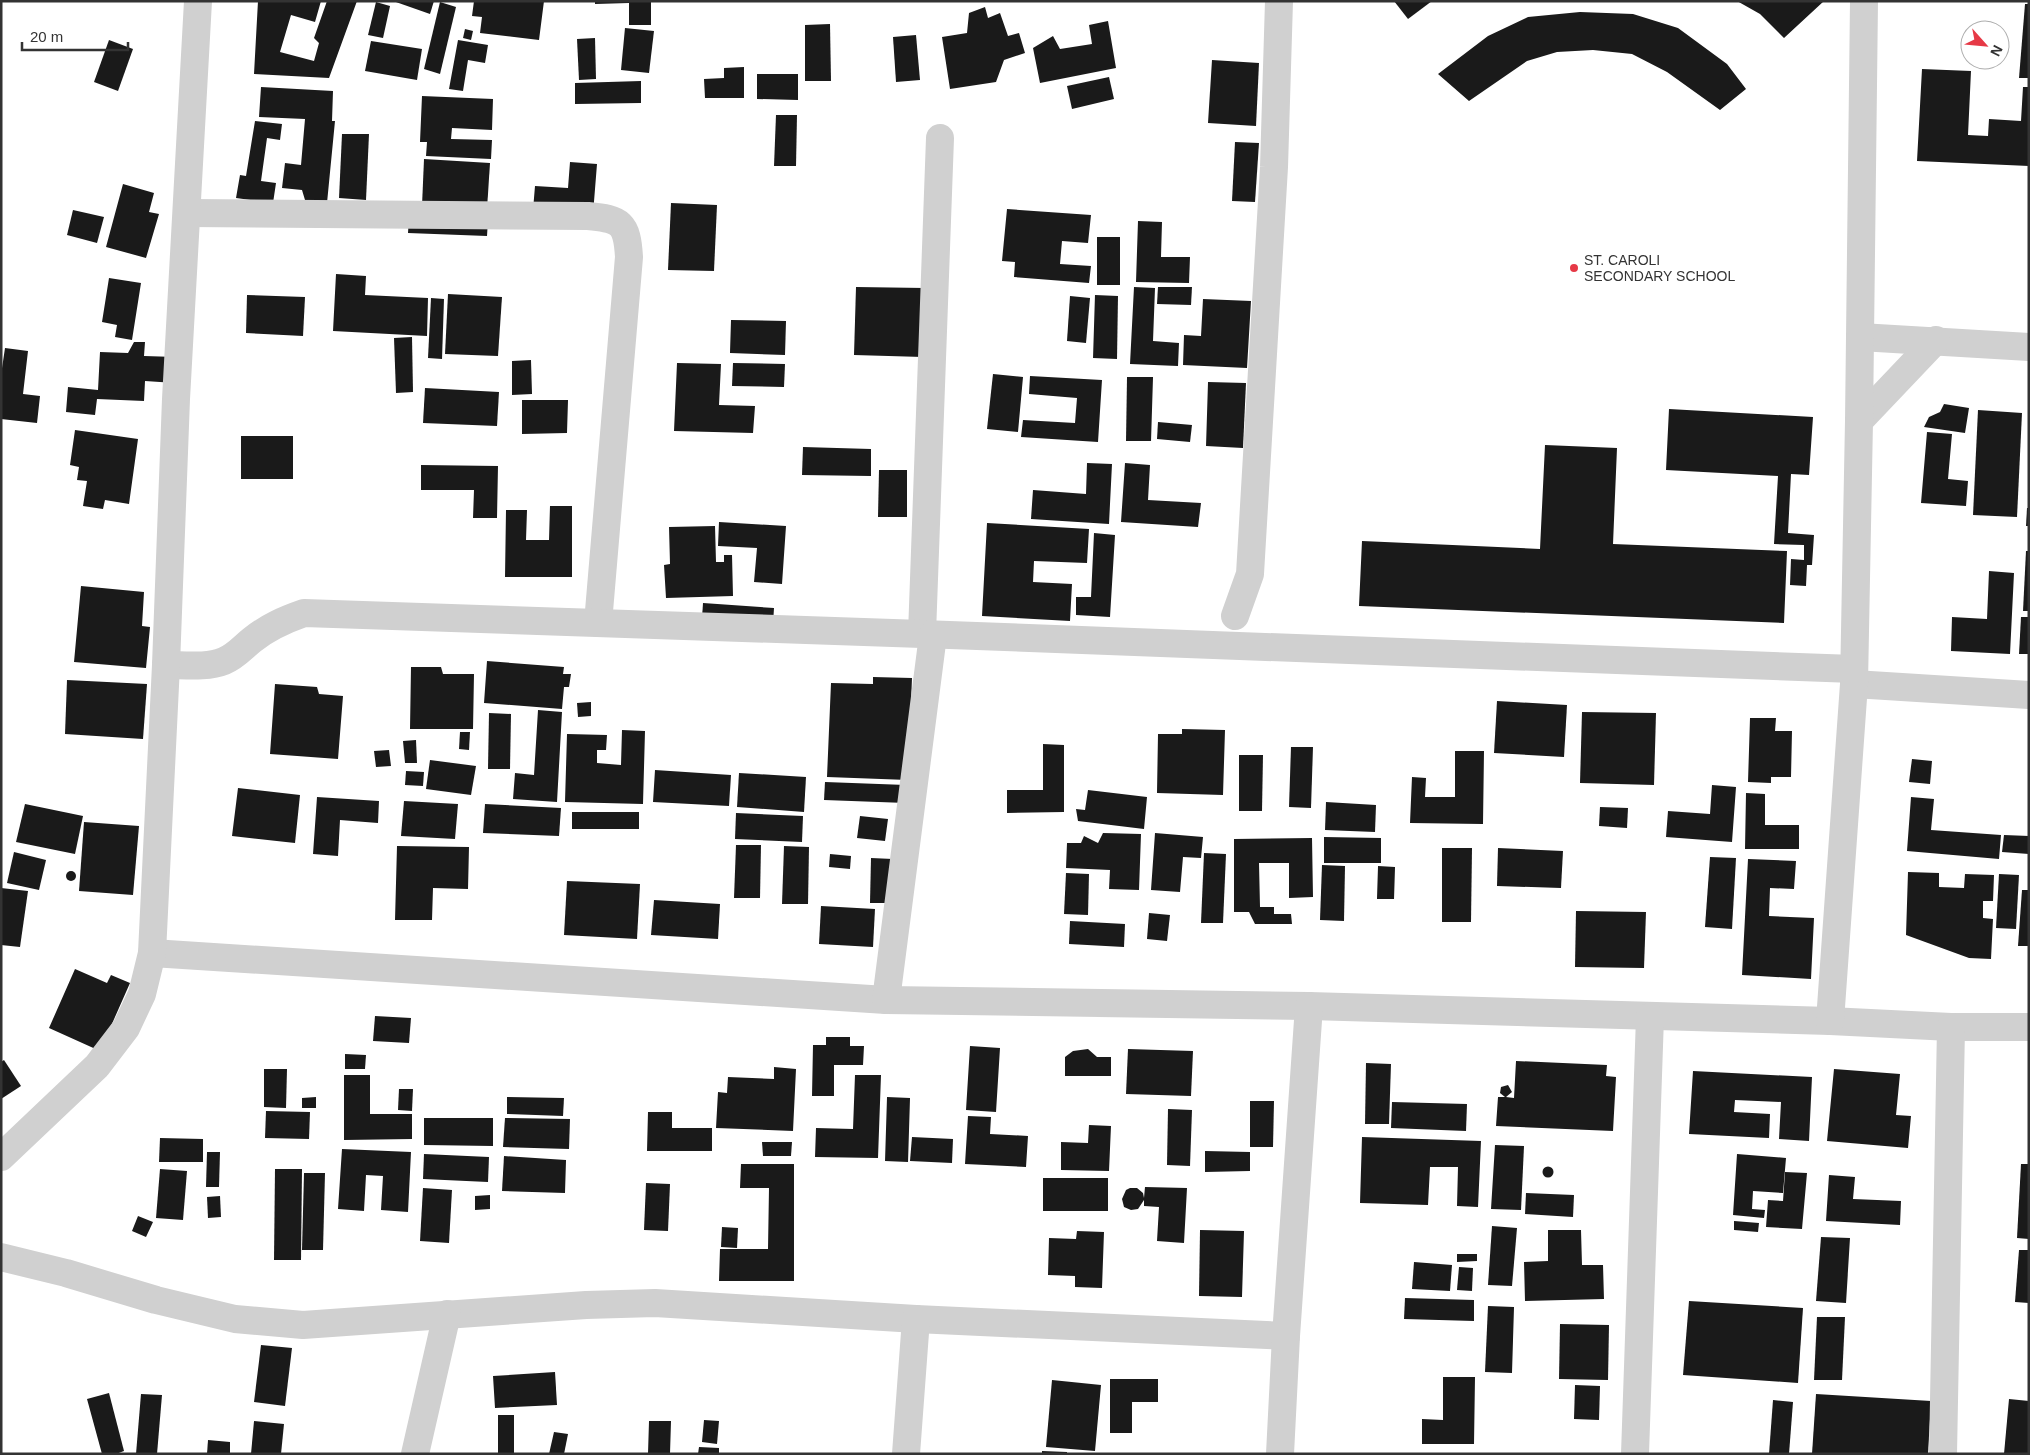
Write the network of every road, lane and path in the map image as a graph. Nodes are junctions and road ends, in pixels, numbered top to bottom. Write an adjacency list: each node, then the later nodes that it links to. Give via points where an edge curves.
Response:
1 (198, 1): 5 (street)
2 (1279, 1): 10 (street, via 1274,167 1250,574)
3 (1864, 1): 6 (street)
4 (940, 138): 12 (street)
5 (187, 213): 11 (street, via 588,216 616,221 628,237 629,257); 13 (street)
6 (1860, 336): 7 (street); 9 (street)
7 (1936, 340): 8 (street); 9 (street)
8 (2029, 347)
9 (1859, 421): 14 (street)
10 (1235, 616)
11 (598, 623): 12 (street); 13 (street, via 304,613 280,621 251,640 235,656 222,662)
12 (928, 634): 14 (street); 17 (street)
13 (166, 665): 16 (street)
14 (1854, 677): 15 (street); 20 (street)
15 (2029, 695)
16 (152, 953): 17 (street); 23 (street, via 142,994 126,1028 97,1066)
17 (886, 1000): 18 (street)
18 (1309, 1006): 19 (street); 27 (street)
19 (1650, 1016): 20 (street); 31 (street)
20 (1830, 1021): 21 (street)
21 (1951, 1027): 22 (street); 32 (street)
22 (2029, 1027)
23 (1, 1157)
24 (1, 1257): 25 (street, via 235,1319 303,1325)
25 (447, 1314): 26 (street, via 655,1304); 28 (street)
26 (916, 1318): 27 (street); 29 (street)
27 (1286, 1336): 30 (street)
28 (415, 1454)
29 (906, 1454)
30 (1280, 1454)
31 (1636, 1454)
32 (1943, 1454)

